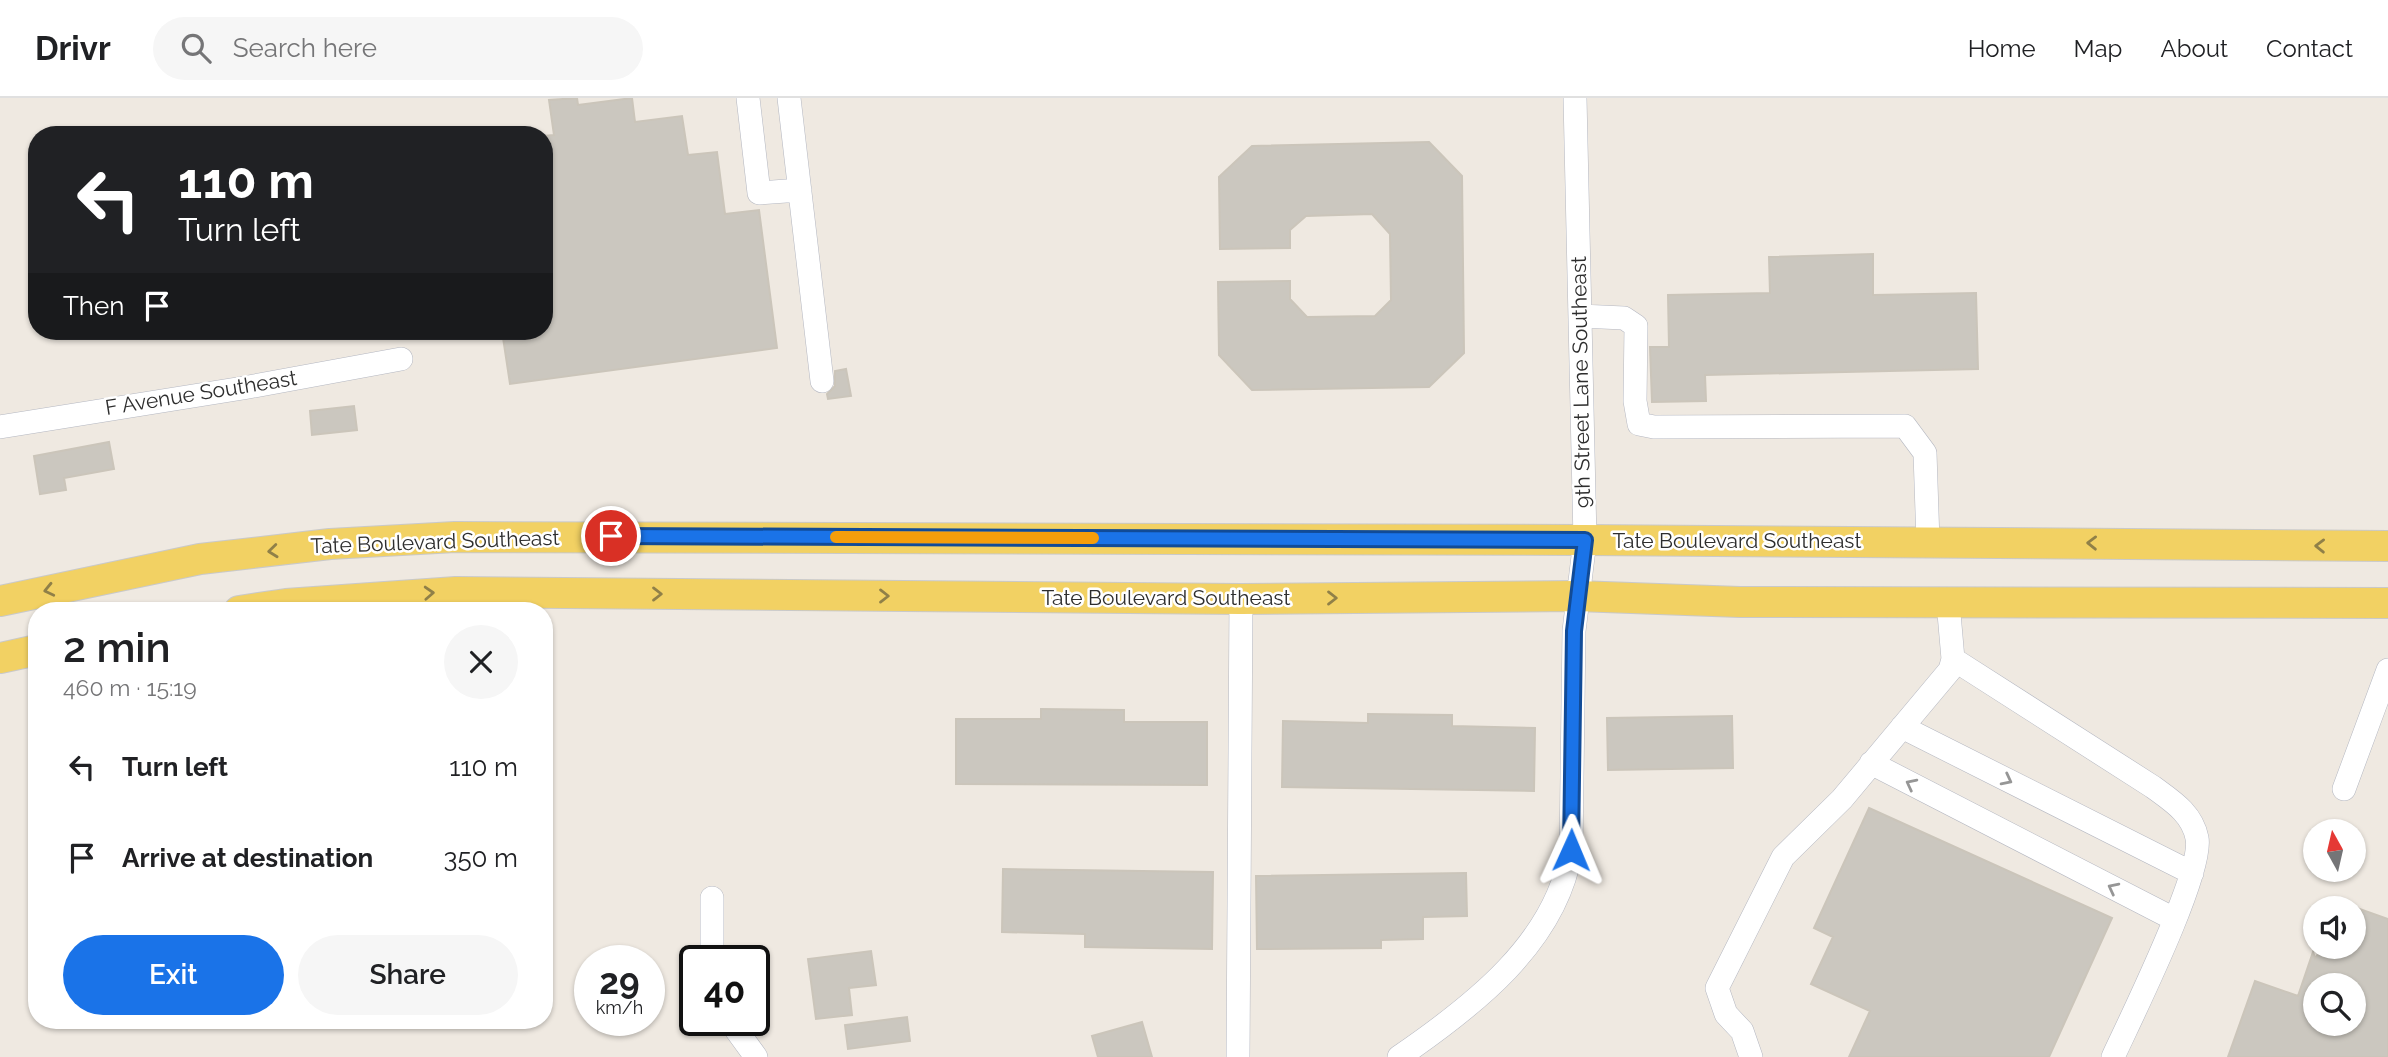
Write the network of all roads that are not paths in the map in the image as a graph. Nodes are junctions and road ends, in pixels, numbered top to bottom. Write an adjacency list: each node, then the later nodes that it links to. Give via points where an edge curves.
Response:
1 (748, 98): 4 (street, via 759,193)
2 (789, 98): 4 (street)
3 (1575, 98): 5 (street, 9th Street Lane Southeast)
4 (800, 190): 7 (street)
5 (1580, 316): 9 (street, 9th Street Lane Southeast); 10 (street, via 1625,318 1636,326 1639,424 1905,426 1925,453)
6 (401, 359): 8 (street, F Avenue Southeast)
7 (822, 381)
8 (0, 427)
9 (1585, 540): 10 (main road, Tate Boulevard Southeast); 12 (street, 9th Street Lane Southeast); 14 (main road, Tate Boulevard Southeast, one-way to 14, via 455,537 330,544 200,559)
10 (1928, 542): 11 (main road, Tate Boulevard Southeast, one-way to 10)
11 (2388, 546)
12 (1577, 596): 13 (main road, Tate Boulevard Southeast, one-way to 12); 16 (main road, Tate Boulevard Southeast); 32 (street, 9th Street Lane Southeast, via 1571,850 1560,894 1531,942 1508,968)
13 (1241, 598): 15 (main road, Tate Boulevard Southeast, one-way to 13, via 456,592); 31 (street)
14 (0, 601)
15 (299, 602)
16 (1948, 602): 17 (main road, Tate Boulevard Southeast); 20 (street)
17 (2388, 603)
18 (28, 652): 19 (main road)
19 (0, 658)
20 (1953, 659): 22 (street, via 1950,670); 25 (street, via 2180,807 2193,824 2198,841)
21 (2388, 670): 24 (street)
22 (1902, 727): 23 (street); 25 (street, one-way to 25)
23 (1871, 763): 27 (street, one-way to 23); 33 (street, via 1783,857 1717,988)
24 (2344, 789)
25 (2192, 873): 27 (street)
26 (712, 898): 28 (street)
27 (2174, 919): 34 (street)
28 (712, 945)
29 (741, 1036): 30 (street)
30 (756, 1057)
31 (1238, 1057)
32 (1399, 1057)
33 (1751, 1057)
34 (2113, 1057)

